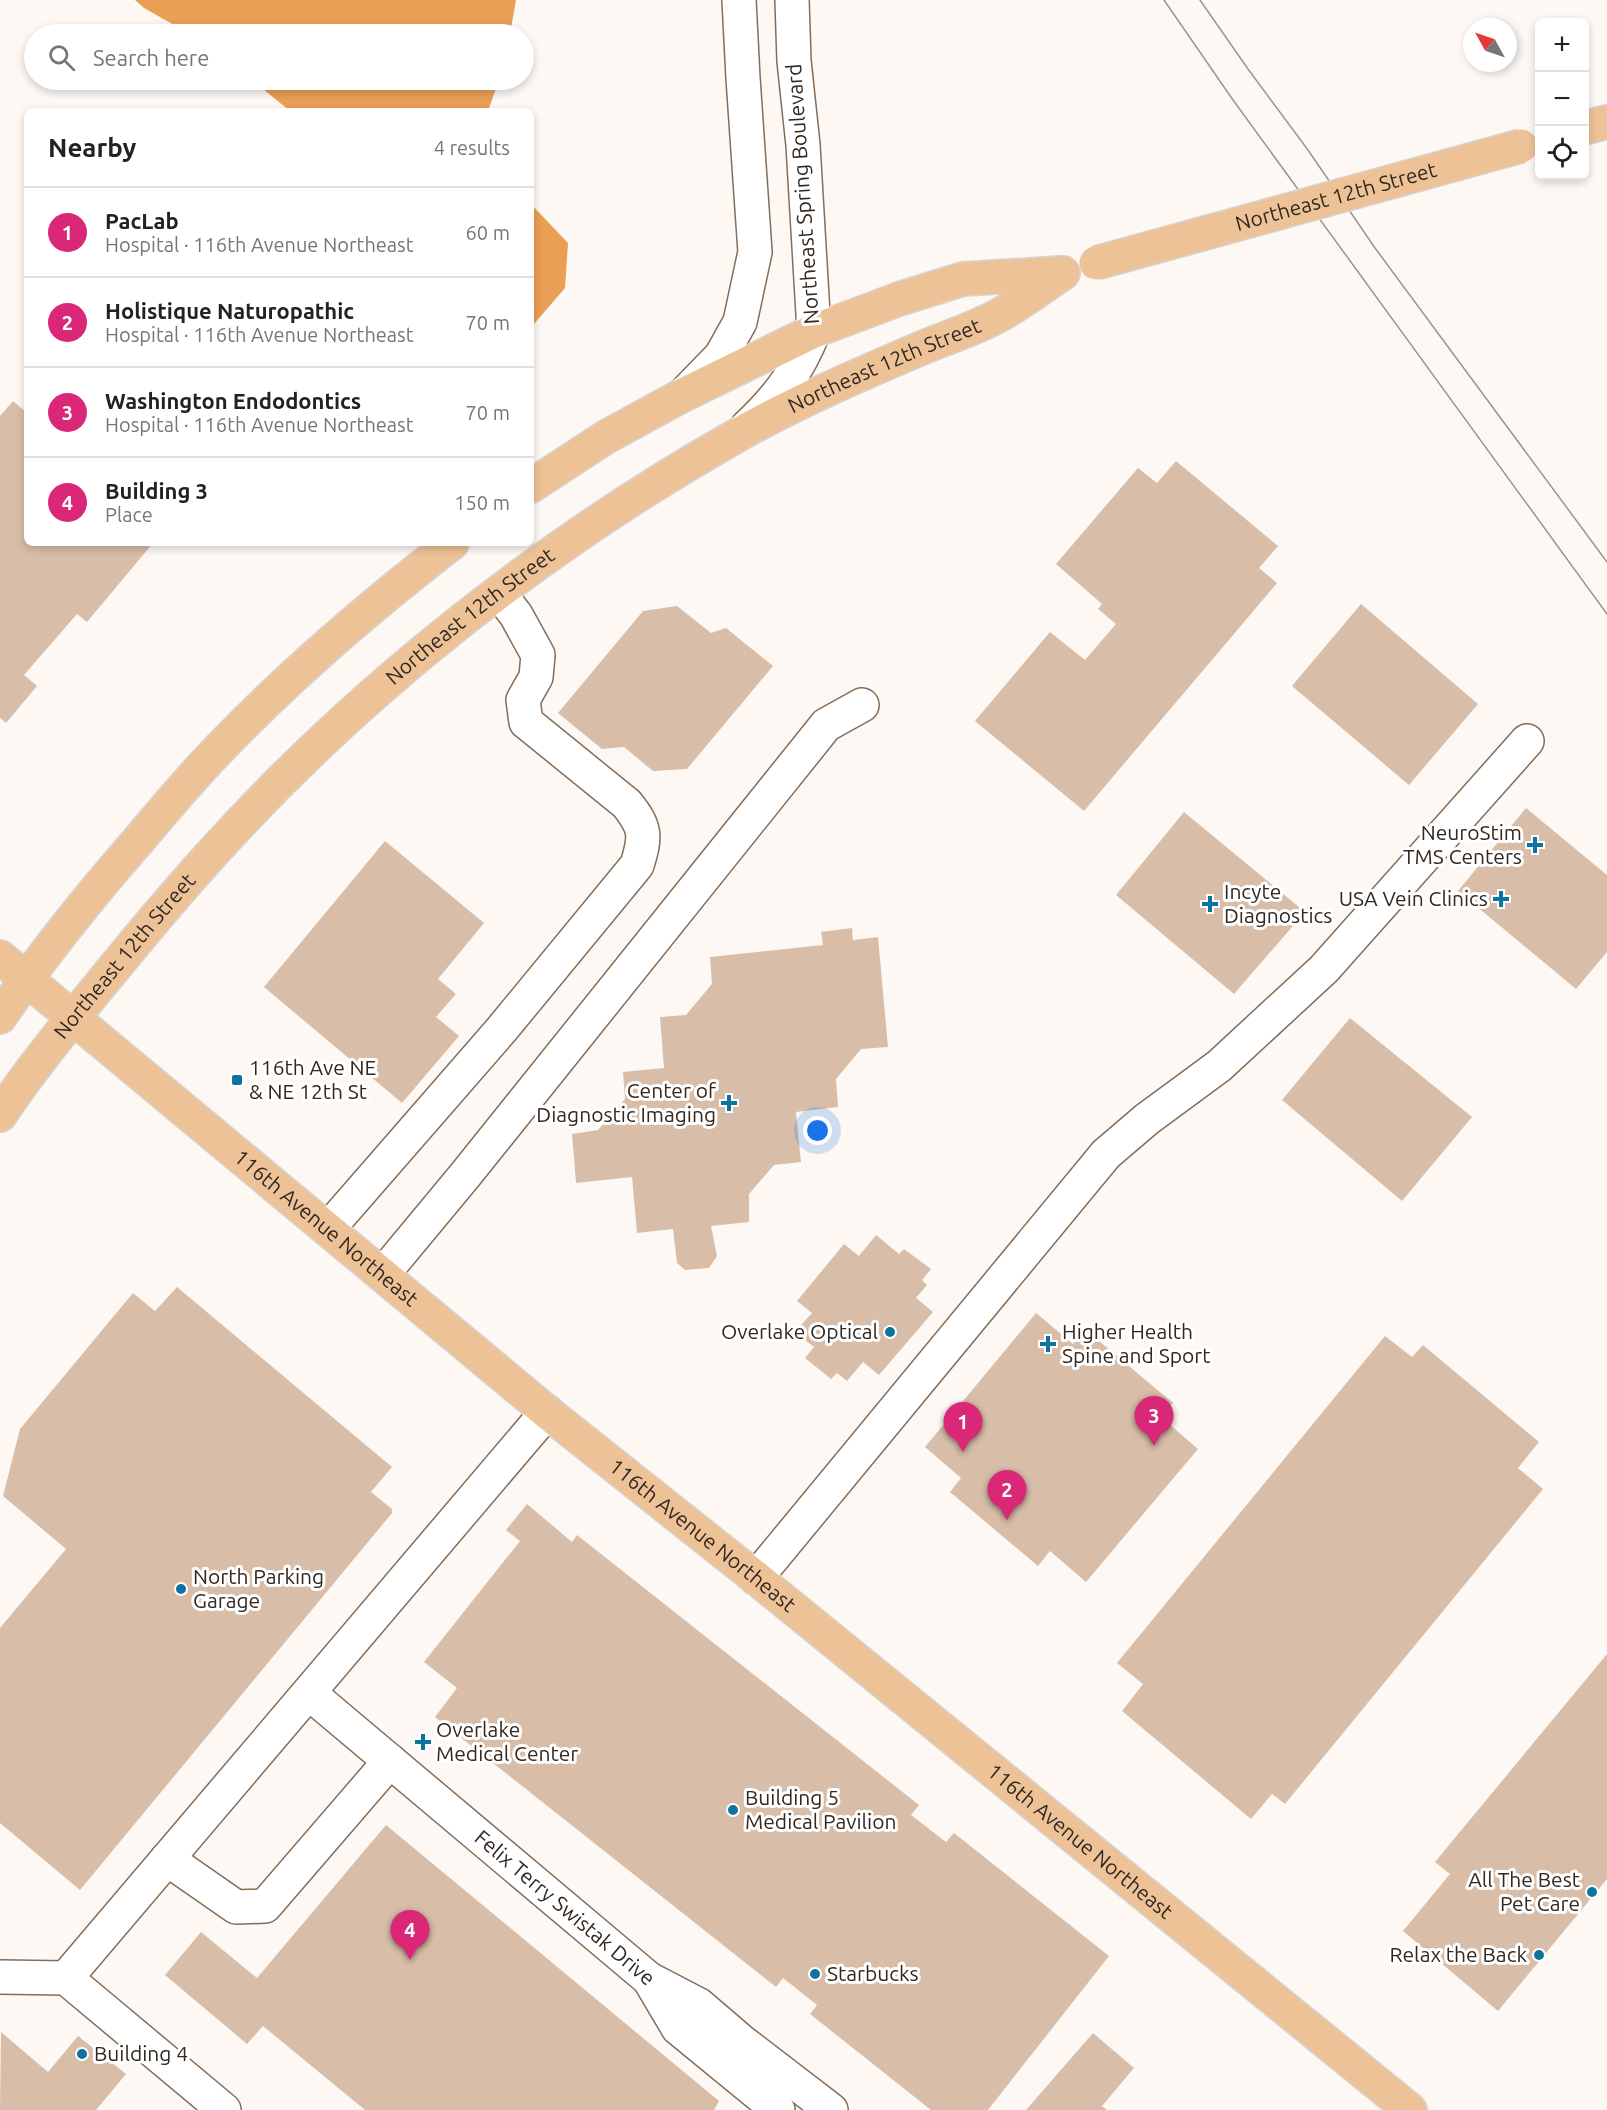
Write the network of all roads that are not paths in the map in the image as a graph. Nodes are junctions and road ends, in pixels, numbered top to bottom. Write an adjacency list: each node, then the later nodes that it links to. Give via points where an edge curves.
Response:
1 (739, 0): 8 (street, via 755,252 740,322 721,356)
2 (792, 0): 7 (street, Northeast Spring Boulevard)
3 (1607, 122): 4 (main road)
4 (1589, 127)
5 (1530, 144): 6 (main road, Northeast 12th Street, bridge)
6 (1063, 273): 7 (main road, Northeast 12th Street, via 963,279); 9 (main road, Northeast 12th Street, via 990,320)
7 (814, 331): 8 (main road, Northeast 12th Street); 9 (street, Northeast Spring Boulevard, via 788,383)
8 (682, 395): 10 (main road, Northeast 12th Street, via 606,437)
9 (739, 434): 12 (main road, Northeast 12th Street, via 583,532)
10 (534, 484)
11 (448, 546): 16 (main road, via 344,630 217,751 87,899)
12 (499, 593): 18 (main road, Northeast 12th Street, via 367,701 298,765 160,912); 20 (street, via 538,655 536,677 523,700 526,722 627,804 639,820 644,842 637,865 502,1029)
13 (862, 705): 21 (street, via 826,726)
14 (1527, 741): 23 (street, via 1324,969 1219,1066 1106,1154)
15 (0, 957): 16 (main road, 116th Avenue Northeast)
16 (26, 979): 17 (main road); 18 (main road, 116th Avenue Northeast)
17 (0, 1017)
18 (73, 1018): 19 (main road, Northeast 12th Street); 20 (main road, 116th Avenue Northeast)
19 (0, 1115)
20 (328, 1229): 21 (main road, 116th Avenue Northeast)
21 (383, 1274): 22 (main road, 116th Avenue Northeast)
22 (546, 1412): 23 (main road, 116th Avenue Northeast); 24 (street)
23 (756, 1578): 33 (main road, 116th Avenue Northeast)
24 (309, 1693): 25 (street, Felix Terry Swistak Drive); 26 (street)
25 (390, 1761): 26 (street, via 265,1905 236,1907); 29 (street, Felix Terry Swistak Drive)
26 (167, 1860): 28 (street)
27 (0, 1977): 28 (street)
28 (66, 1978): 30 (street)
29 (649, 1979): 31 (street, via 678,2028); 32 (street, Felix Terry Swistak Drive, via 699,2005)
30 (224, 2110)
31 (778, 2110)
32 (831, 2110)
33 (1410, 2110)

